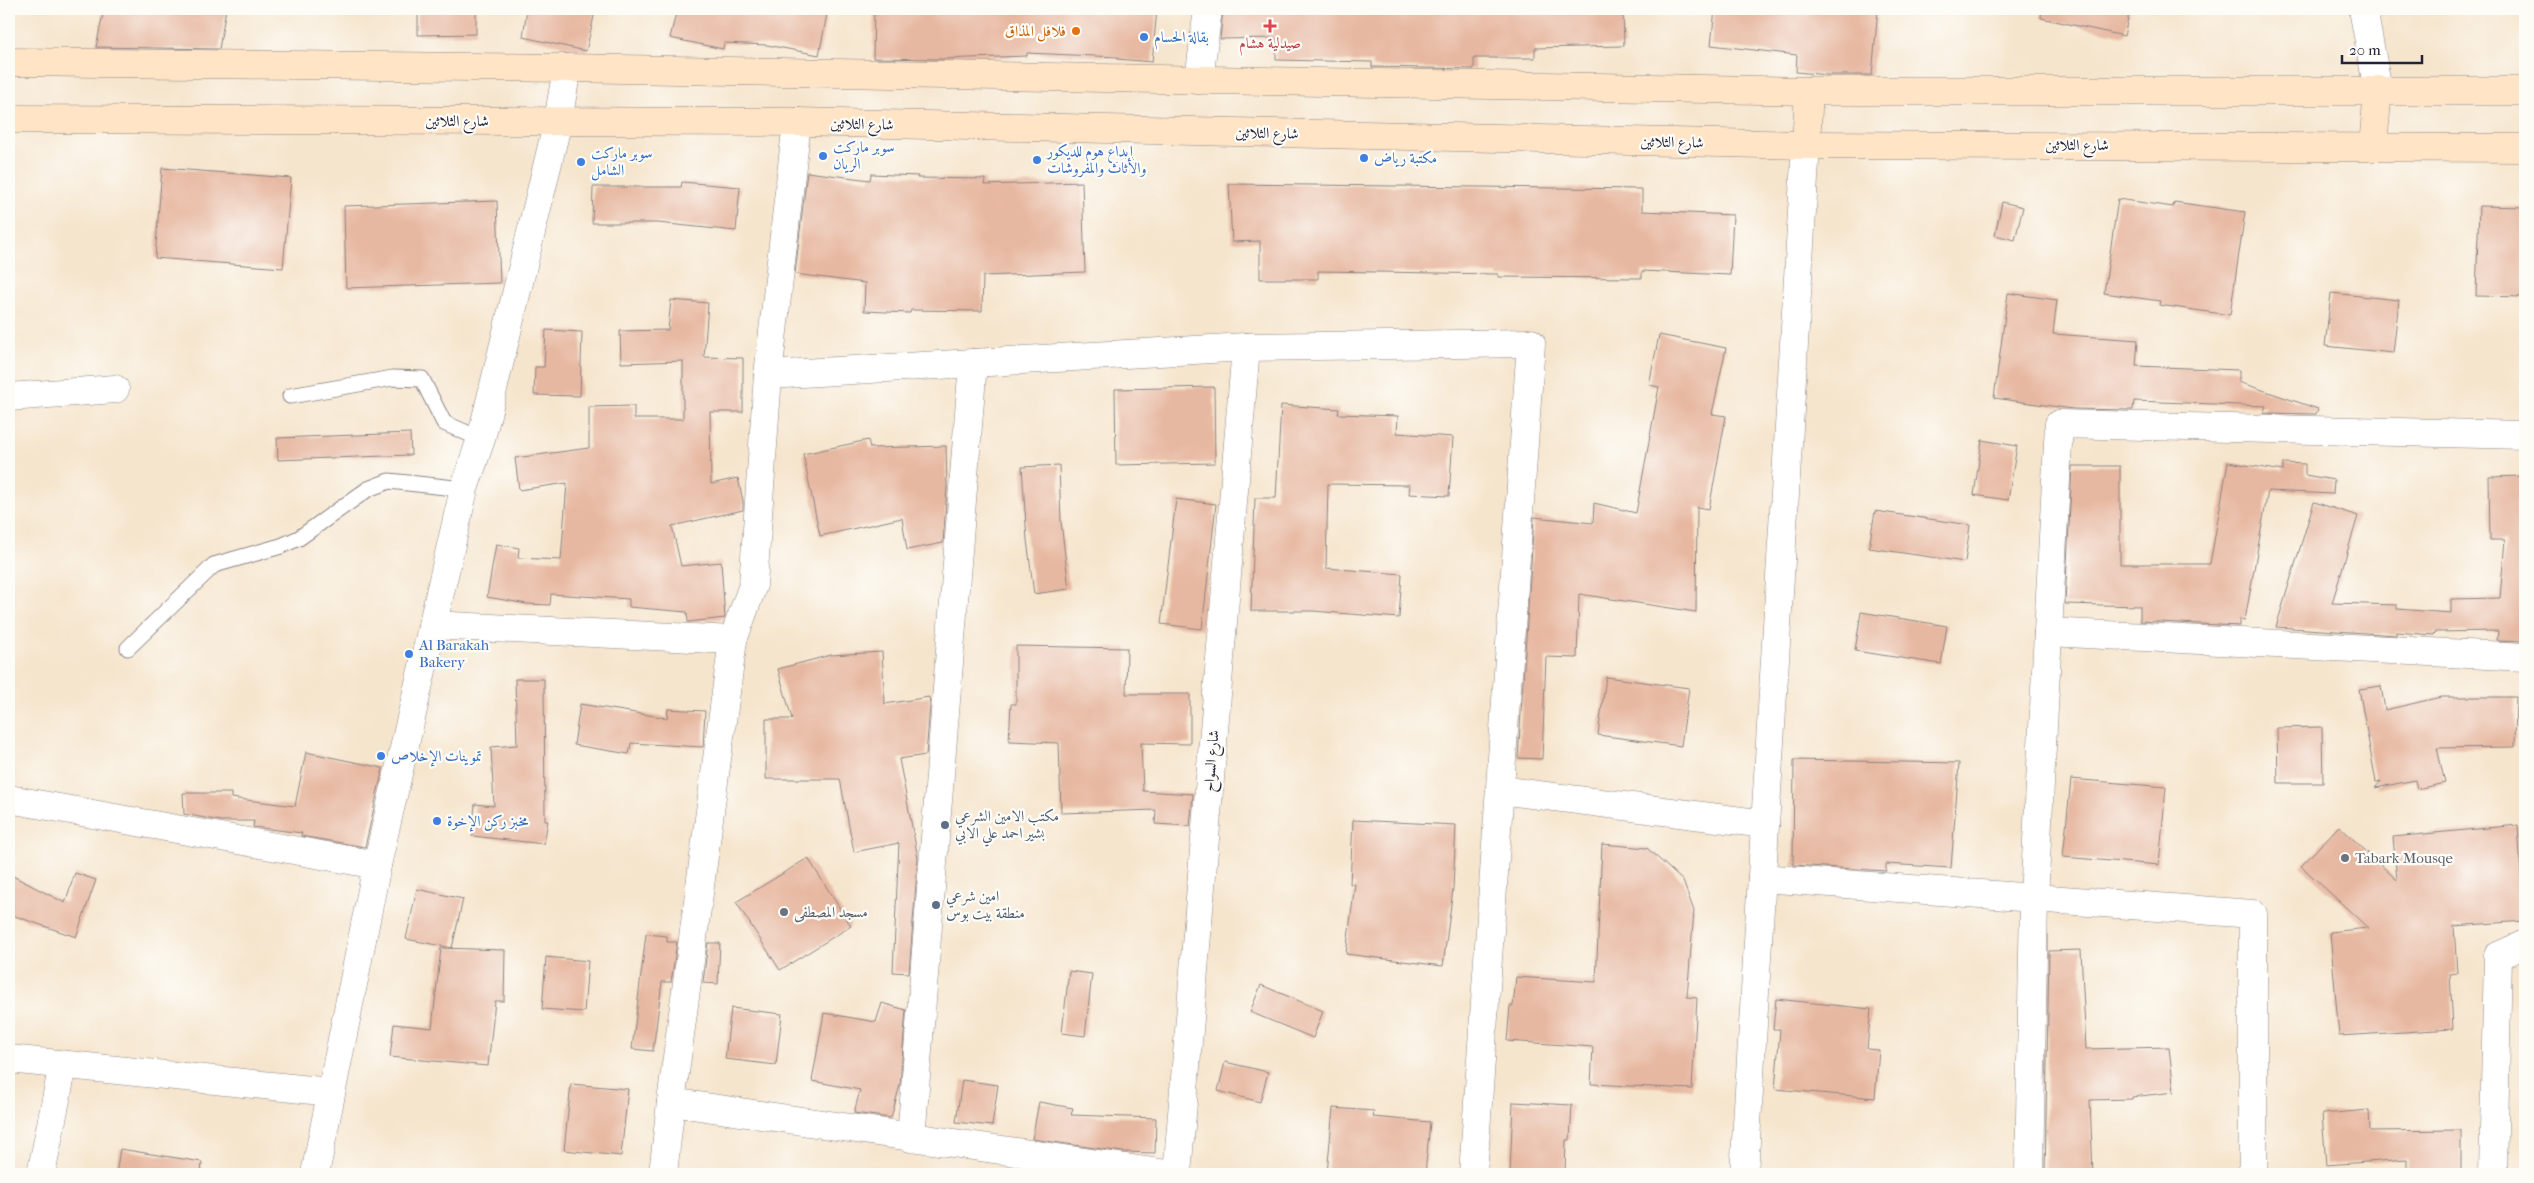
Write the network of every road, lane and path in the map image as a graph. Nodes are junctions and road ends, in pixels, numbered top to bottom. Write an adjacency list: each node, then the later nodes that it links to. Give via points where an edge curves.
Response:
1 (1208, 9): 5 (street)
2 (2363, 9): 6 (street)
3 (9, 62): 4 (street)
4 (567, 68): 5 (street); 10 (street)
5 (1200, 80): 7 (street)
6 (2378, 90): 7 (street); 8 (street); 13 (street)
7 (1809, 91): 12 (street)
8 (2525, 91)
9 (9, 119): 10 (street, شارع الثلاثين)
10 (558, 121): 11 (street, شارع الثلاثين); 22 (street)
11 (797, 122): 12 (street, شارع الثلاثين); 17 (street)
12 (1806, 145): 13 (street, شارع الثلاثين); 31 (street)
13 (2373, 146): 14 (street, شارع الثلاثين)
14 (2525, 148)
15 (1246, 347): 16 (street); 29 (street, via 1531,343); 45 (street, شارع السواح)
16 (974, 363): 17 (street); 40 (street)
17 (768, 375): 26 (street, via 753,585)
18 (115, 389): 20 (street)
19 (290, 396): 22 (lane, via 393,378 422,379 444,423)
20 (9, 397)
21 (2525, 435): 25 (street, via 2058,424)
22 (481, 439): 23 (street)
23 (464, 489): 24 (street); 27 (lane, via 389,481 368,489 282,546 214,565)
24 (432, 625): 26 (street); 32 (street)
25 (2048, 632): 28 (street); 34 (street)
26 (732, 640): 39 (street)
27 (128, 648)
28 (2525, 657)
29 (1500, 790): 31 (street); 46 (street)
30 (9, 799): 32 (street)
31 (1765, 824): 33 (street)
32 (377, 865): 38 (street)
33 (1762, 878): 34 (street); 47 (street)
34 (2034, 898): 48 (street); 49 (street, via 2254,914)
35 (2525, 944): 50 (street, via 2498,956)
36 (9, 1059): 37 (street)
37 (63, 1065): 38 (street); 41 (street)
38 (330, 1092): 42 (street)
39 (670, 1102): 40 (street); 43 (street)
40 (911, 1138): 44 (street)
41 (41, 1174)
42 (315, 1174)
43 (664, 1174)
44 (1167, 1174)
45 (1177, 1174)
46 (1473, 1174)
47 (1744, 1174)
48 (2029, 1174)
49 (2253, 1174)
50 (2492, 1174)

